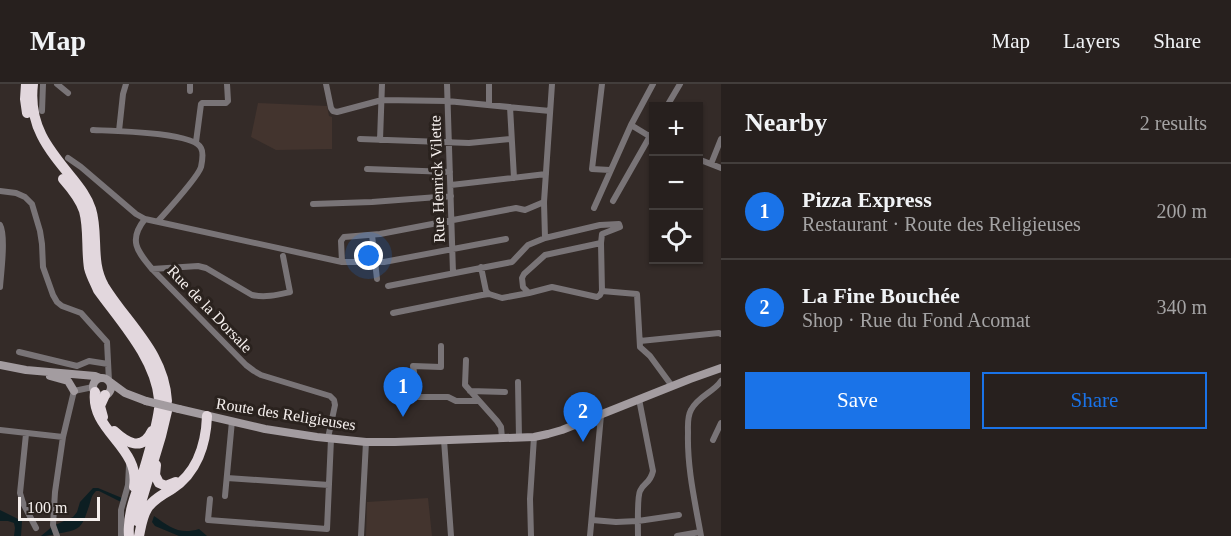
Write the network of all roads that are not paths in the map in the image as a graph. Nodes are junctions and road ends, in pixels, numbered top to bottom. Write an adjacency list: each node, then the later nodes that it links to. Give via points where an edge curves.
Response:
1 (26, 84): 94 (highway, via 26,111 36,142 83,208 92,278 151,367)
2 (33, 84): 94 (highway, via 33,114 41,136 82,190 92,211 98,272 151,350 163,375)
3 (43, 84): 21 (street)
4 (57, 84): 15 (street)
5 (126, 84): 25 (street)
6 (227, 84): 32 (street, via 228,101 201,104)
7 (326, 84): 16 (street, via 333,111)
8 (382, 84): 16 (street)
9 (447, 84): 17 (street, Rue Henrick Vilette)
10 (489, 84): 19 (street)
11 (552, 84): 22 (street)
12 (602, 84): 39 (street, via 592,170)
13 (653, 84): 23 (street)
14 (680, 84): 18 (street)
15 (68, 93)
16 (382, 100): 17 (street); 30 (street)
17 (447, 101): 19 (street); 33 (street, Rue Henrick Vilette)
18 (669, 102)
19 (489, 104): 20 (street)
20 (510, 107): 22 (street); 27 (street)
21 (42, 111)
22 (550, 111): 41 (street)
23 (630, 124): 26 (street); 39 (street)
24 (93, 130): 25 (street)
25 (119, 131): 32 (street, via 169,135)
26 (649, 137)
27 (511, 139): 33 (street); 42 (street)
28 (721, 139): 36 (street)
29 (360, 140): 30 (street)
30 (380, 140): 33 (street)
31 (649, 141): 46 (street)
32 (196, 142): 52 (street, via 202,150 200,169)
33 (449, 143): 40 (street, Rue Henrick Vilette)
34 (68, 158): 50 (street)
35 (703, 161): 36 (street)
36 (711, 164): 37 (street)
37 (721, 168)
38 (367, 169): 40 (street)
39 (610, 170): 49 (street)
40 (450, 172): 43 (street, Rue Henrick Vilette)
41 (546, 174): 42 (street); 47 (street)
42 (514, 178): 43 (street)
43 (451, 186): 45 (street, Rue Henrick Vilette)
44 (0, 191): 78 (street, via 16,193 32,204 40,231 43,267 53,295 62,306 81,313 107,342)
45 (451, 196): 48 (street); 51 (street, Rue Henrick Vilette)
46 (613, 201)
47 (544, 202): 51 (street, via 525,210 516,208); 55 (street)
48 (313, 204)
49 (594, 208)
50 (146, 219): 52 (street); 64 (street, Rue de la Dorsale, via 136,238 139,253)
51 (452, 220): 54 (street); 59 (street, Rue Henrick Vilette)
52 (158, 221): 61 (street)
53 (0, 225): 57 (street)
54 (372, 235): 61 (street, via 344,237); 62 (street)
55 (545, 238): 58 (street, via 619,224 602,234); 63 (street, via 528,245 512,262)
56 (506, 239): 59 (street)
57 (1, 243): 68 (street)
58 (601, 243): 69 (street); 70 (street, via 545,255 522,278 522,287)
59 (452, 249): 62 (street); 65 (street, Rue Henrick Vilette)
60 (283, 256): 64 (street, via 290,292 259,297 206,268)
61 (342, 262): 62 (street)
62 (375, 262): 66 (street)
63 (482, 267): 65 (street); 71 (street)
64 (152, 269): 106 (street, Rue de la Dorsale, via 254,371 330,396 335,405)
65 (453, 273): 67 (street)
66 (377, 279)
67 (388, 286)
68 (0, 287)
69 (602, 291): 70 (street, via 594,297 552,286); 74 (street, via 637,294)
70 (529, 293): 71 (street, via 502,298)
71 (489, 294): 72 (street)
72 (393, 313)
73 (721, 334): 74 (street)
74 (640, 341): 86 (street, via 640,347)
75 (441, 346): 93 (street, via 441,367 413,366 418,397)
76 (19, 352): 78 (street, via 78,366 89,361)
77 (466, 360): 87 (street)
78 (108, 364): 83 (street)
79 (0, 365): 81 (main road, Route des Religieuses)
80 (721, 368): 86 (main road, Route des Religieuses)
81 (26, 370): 82 (main road, Route des Religieuses); 88 (main road, via 68,381)
82 (82, 375): 83 (main road, Route des Religieuses); 89 (main road)
83 (106, 380): 89 (main road, via 96,380); 89 (main road, via 111,390); 91 (main road, Route des Religieuses)
84 (721, 381): 124 (street, via 699,399 688,421 687,451)
85 (518, 382): 105 (street)
86 (672, 386): 92 (main road, Route des Religieuses)
87 (467, 388): 90 (street); 93 (street)
88 (78, 390): 89 (street); 102 (street)
89 (98, 391): 91 (main road, Route des Religieuses); 110 (highway, via 105,420 122,438); 111 (highway, via 97,414)
90 (505, 392)
91 (125, 393): 96 (main road, Route des Religieuses, bridge)
92 (639, 399): 95 (main road, Route des Religieuses); 122 (street, via 653,471 640,490)
93 (479, 401): 104 (street, via 501,427)
94 (162, 407): 101 (highway); 110 (highway, via 149,438); 119 (highway)
95 (601, 415): 103 (main road, Route des Religieuses); 121 (street)
96 (207, 416): 97 (main road, Route des Religieuses); 112 (highway, via 200,454)
97 (232, 421): 106 (main road, Route des Religieuses); 113 (street)
98 (721, 423): 108 (street)
99 (0, 430): 100 (street)
100 (26, 434): 102 (street); 123 (street, via 20,493)
101 (161, 436): 114 (highway, via 155,476); 128 (highway, via 137,517)
102 (63, 437): 125 (street, via 53,522)
103 (534, 437): 105 (main road, Route des Religieuses); 132 (street)
104 (502, 438): 105 (main road, Route des Religieuses); 107 (main road, Route des Religieuses)
105 (519, 438)
106 (330, 439): 109 (main road, Route des Religieuses); 115 (street, Rue de la Dorsale)
107 (444, 440): 109 (main road, Route des Religieuses); 131 (street)
108 (713, 440)
109 (366, 442): 130 (street)
110 (133, 443): 111 (street, via 126,451)
111 (128, 456): 119 (highway, via 135,470); 126 (street)
112 (187, 476): 114 (highway); 118 (highway)
113 (227, 478): 115 (street); 116 (street)
114 (164, 485): 118 (highway)
115 (329, 485): 117 (street, Rue de la Dorsale, via 328,527 324,530 208,520)
116 (225, 496)
117 (210, 499)
118 (152, 506): 128 (highway, via 145,512); 129 (street)
119 (130, 510): 127 (highway)
120 (679, 514): 122 (street)
121 (592, 520): 122 (street); 133 (street)
122 (638, 521): 134 (street)
123 (36, 528)
124 (700, 534): 135 (street)
125 (57, 535)
126 (121, 536)
127 (129, 536)
128 (138, 536)
129 (145, 536)
130 (362, 536)
131 (450, 536)
132 (531, 536)
133 (590, 536)
134 (638, 536)
135 (677, 536)

